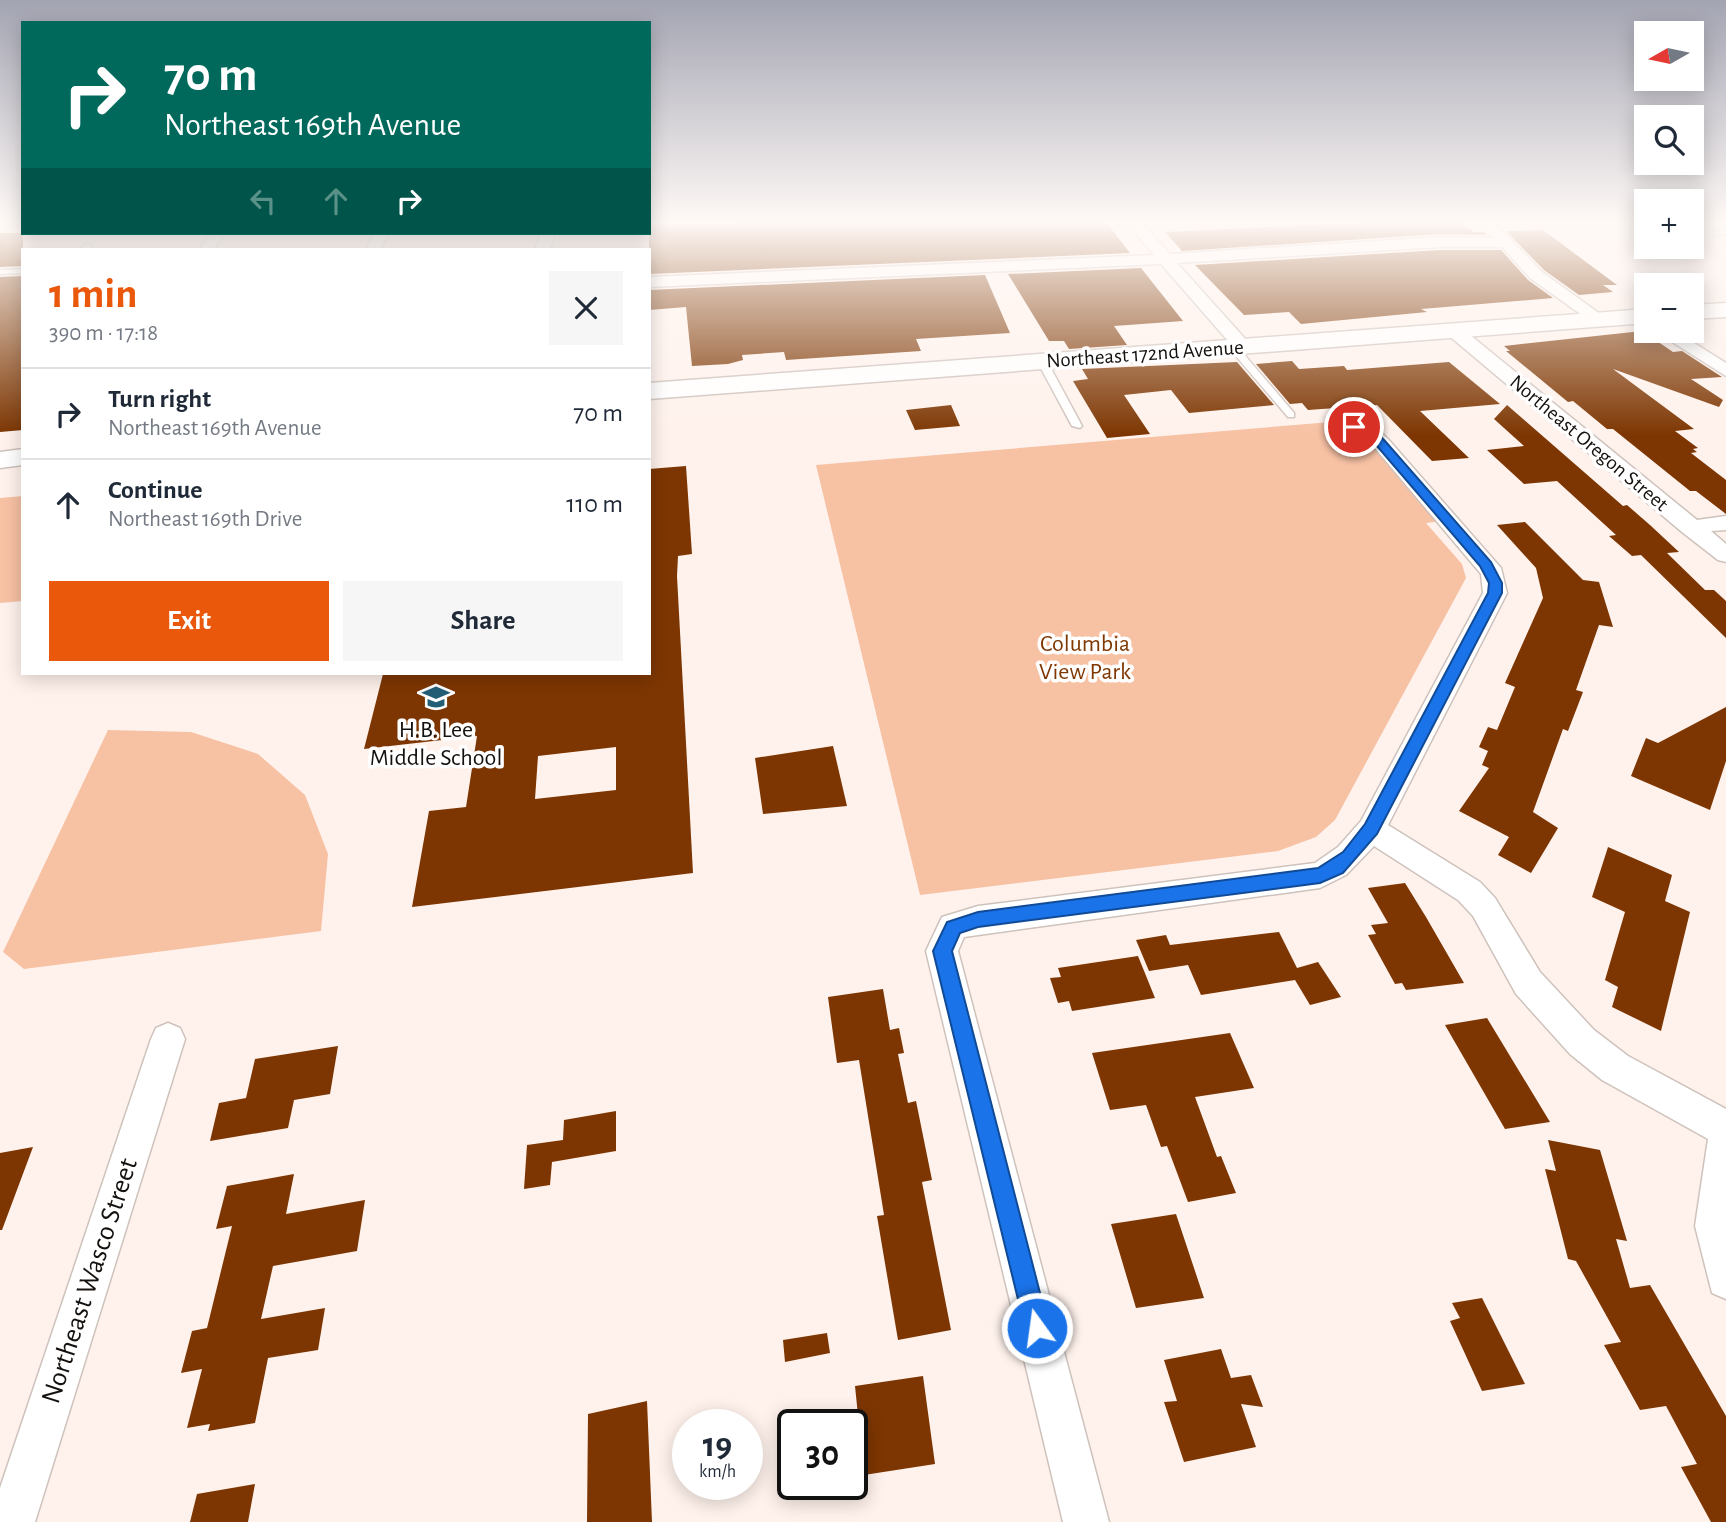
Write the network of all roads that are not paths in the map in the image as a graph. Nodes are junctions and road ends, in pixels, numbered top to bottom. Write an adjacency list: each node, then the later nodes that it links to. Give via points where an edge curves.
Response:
1 (1194, 293): 9 (street)
2 (1561, 293): 6 (street)
3 (1726, 310): 4 (street)
4 (1704, 311)
5 (1634, 317): 6 (street, Northeast 172nd Avenue)
6 (1598, 319): 7 (street, Northeast 172nd Avenue)
7 (1453, 330): 9 (street, Northeast 172nd Avenue); 19 (street, Northeast Oregon Street)
8 (1683, 343): 11 (street)
9 (1238, 346): 10 (street, Northeast 172nd Avenue); 13 (lane)
10 (1042, 361): 12 (street, Northeast 172nd Avenue); 14 (lane)
11 (1726, 371)
12 (651, 391)
13 (1291, 415)
14 (1077, 426)
15 (1381, 443): 21 (street, via 1486,564 1495,593)
16 (21, 457): 17 (street)
17 (0, 460)
18 (1726, 523): 19 (street)
19 (1690, 527): 20 (street, Northeast Oregon Street)
20 (1726, 555)
21 (1371, 829): 23 (street, via 1469,891 1484,907 1528,983 1582,1042 1615,1068); 27 (street, via 1337,868 1320,875 978,920 953,927 942,951)
22 (168, 1039): 26 (street, Northeast Wasco Street)
23 (1726, 1129)
24 (1726, 1140): 25 (street, via 1715,1226)
25 (1726, 1279)
26 (12, 1522)
27 (1086, 1522)

